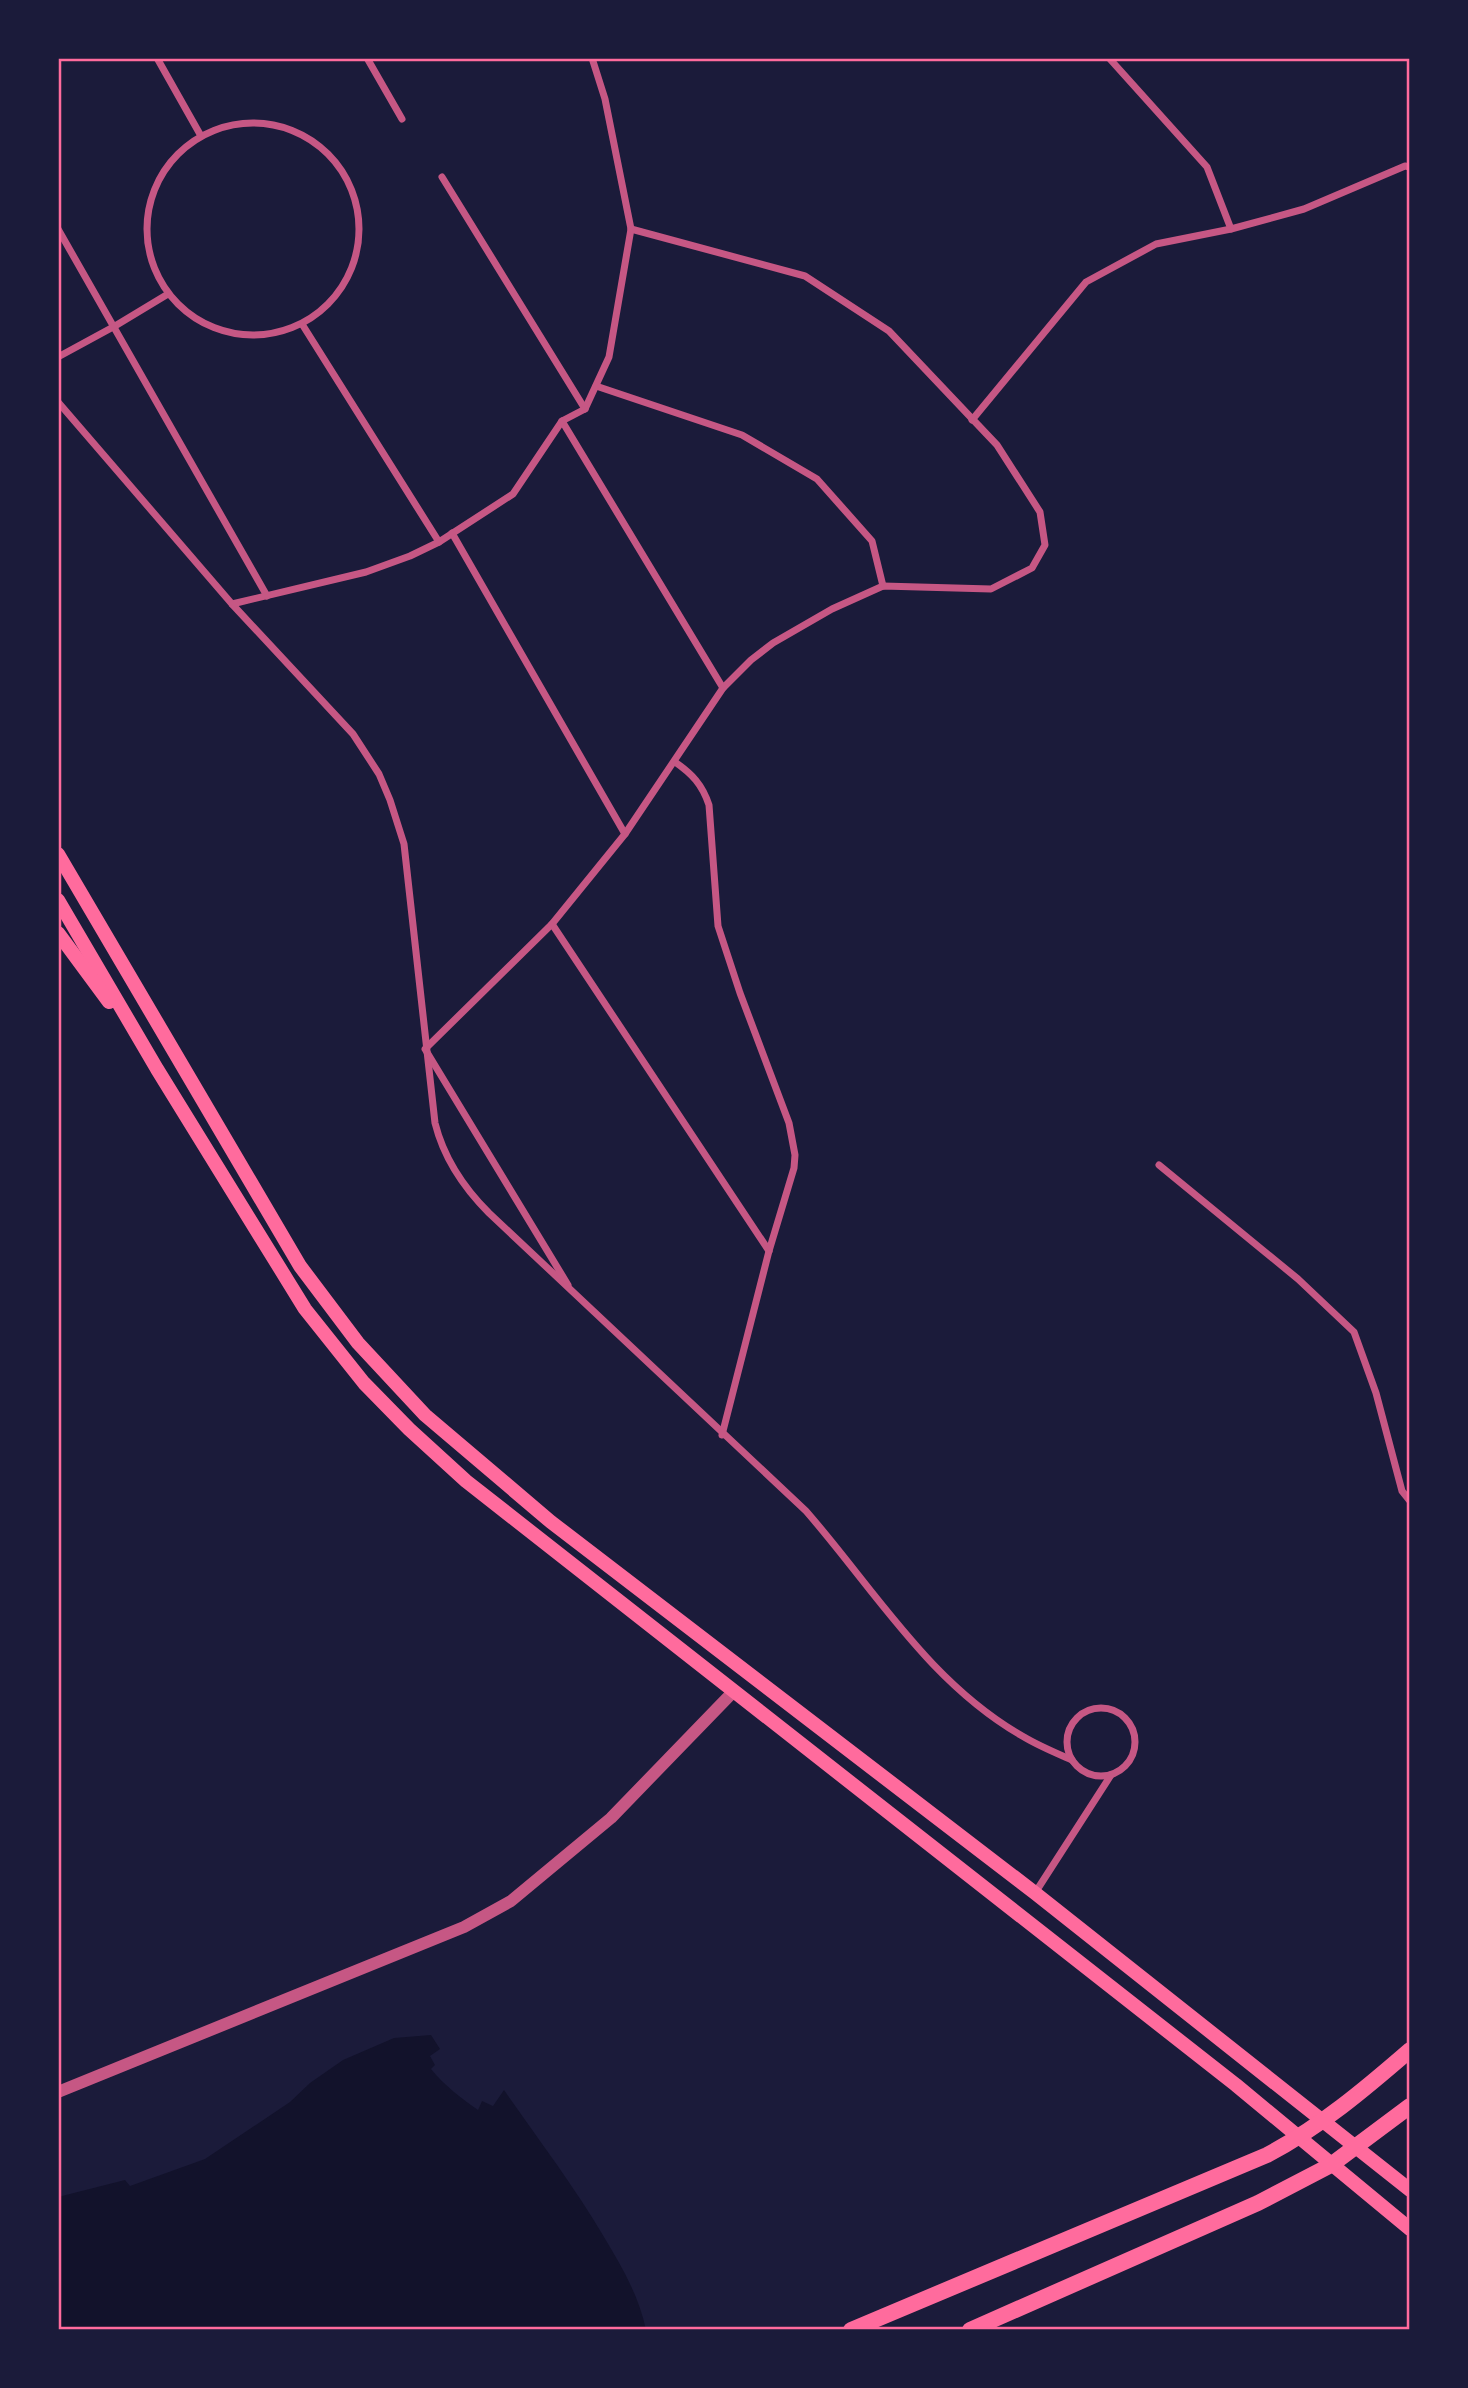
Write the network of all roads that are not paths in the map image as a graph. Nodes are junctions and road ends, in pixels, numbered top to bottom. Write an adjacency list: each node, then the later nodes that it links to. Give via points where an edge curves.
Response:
1 (157, 58): 6 (street)
2 (367, 58): 5 (street)
3 (592, 58): 10 (street, via 605,99)
4 (1109, 58): 11 (street, via 1207,167)
5 (402, 118)
6 (201, 136): 12 (street, via 174,159 155,189 147,224 151,259); 13 (street, via 233,124 267,124 300,133 328,153 348,181 358,213 358,248 347,280 327,307)
7 (1410, 167): 11 (street, via 1304,209)
8 (442, 177): 18 (street)
9 (58, 229): 14 (street)
10 (631, 229): 16 (street, via 609,357); 19 (street, via 805,276 889,331)
11 (1231, 229): 19 (street, via 1156,244 1086,282)
12 (168, 294): 13 (street, via 187,313 213,328 241,335 270,335); 14 (street)
13 (302, 324): 22 (street)
14 (115, 326): 15 (street); 24 (street)
15 (58, 357)
16 (596, 386): 18 (street); 23 (street, via 742,435 817,479 872,541)
17 (58, 402): 25 (street)
18 (585, 409): 20 (street)
19 (972, 420): 23 (street, via 997,445 1040,512 1045,545 1032,568 991,589)
20 (562, 421): 21 (street, via 513,494); 26 (street)
21 (452, 533): 22 (street); 28 (street)
22 (439, 542): 24 (street, via 366,572)
23 (883, 586): 26 (street, via 773,643)
24 (267, 596): 25 (street)
25 (232, 604): 33 (street, via 353,734 386,791 408,865)
26 (723, 688): 27 (street)
27 (675, 762): 28 (street); 36 (street, via 694,776 709,805 718,926 793,1141 794,1168)
28 (625, 834): 31 (street)
29 (58, 854): 43 (main road, via 300,1266 396,1384 445,1433 551,1522)
30 (58, 900): 34 (main road)
31 (552, 924): 33 (street); 36 (street)
32 (58, 933): 34 (main road)
33 (425, 1049): 37 (street); 37 (street, via 437,1133 458,1177)
34 (157, 1069): 40 (main road, via 292,1291 365,1383 466,1481)
35 (1159, 1165): 39 (street, via 1354,1332 1402,1491)
36 (769, 1251): 38 (street)
37 (574, 1294): 38 (street)
38 (722, 1435): 41 (street, via 806,1511 878,1603 951,1682 1023,1737)
39 (1410, 1501)
40 (733, 1692): 45 (street, via 611,1818 498,1910); 48 (main road)
41 (1072, 1760): 42 (street, via 1089,1774); 42 (street, via 1067,1739 1076,1718 1085,1711 1107,1708 1126,1719 1135,1740 1129,1761)
42 (1111, 1774): 43 (street)
43 (1035, 1893): 47 (main road)
44 (1410, 2050): 47 (main road)
45 (58, 2092)
46 (1410, 2106): 49 (main road)
47 (1324, 2121): 48 (main road); 49 (main road)
48 (1299, 2138): 50 (main road); 53 (main road, via 1229,2173)
49 (1356, 2147): 50 (main road); 51 (main road)
50 (1331, 2165): 52 (main road); 54 (main road, via 1258,2203)
51 (1410, 2190)
52 (1410, 2229)
53 (851, 2330)
54 (970, 2330)

